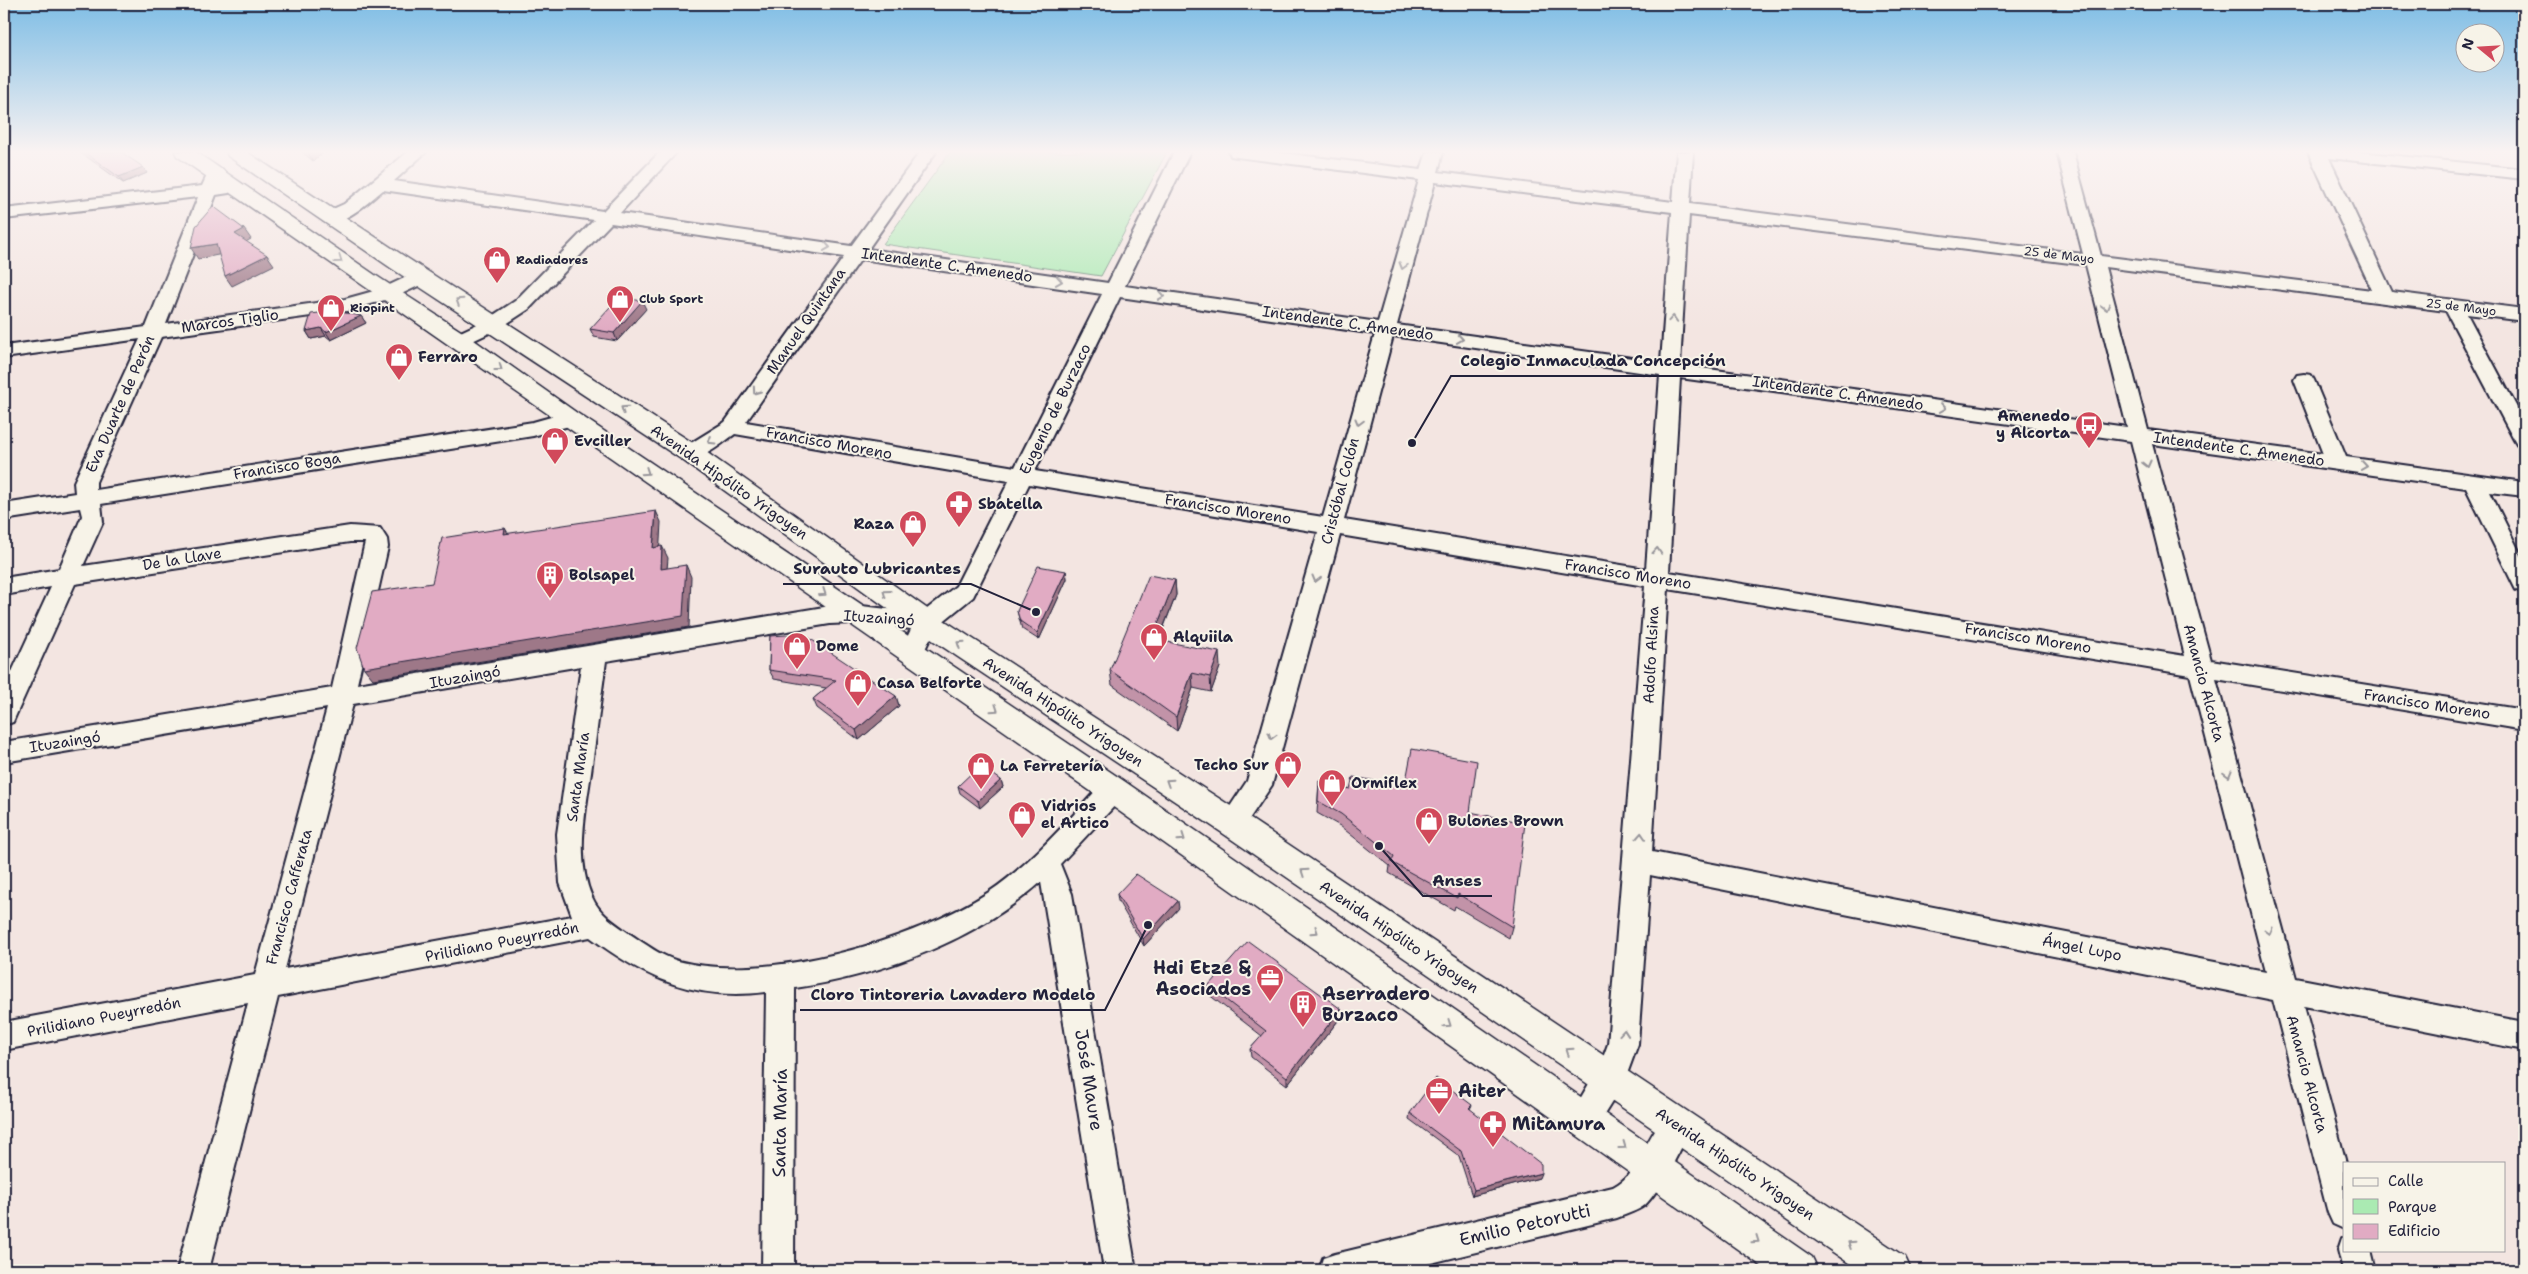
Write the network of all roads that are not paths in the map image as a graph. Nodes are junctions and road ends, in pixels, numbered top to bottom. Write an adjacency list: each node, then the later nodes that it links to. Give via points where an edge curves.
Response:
1 (21, 211): 15 (street)
2 (201, 211): 28 (street, Eva Duarte de Perón)
3 (272, 211): 22 (main road, one-way to 22)
4 (322, 211): 16 (main road, Avenida Hipólito Yrigoyen)
5 (342, 211): 16 (street)
6 (563, 211): 17 (street, Intendente C. Amenedo)
7 (613, 211): 17 (street)
8 (884, 211): 18 (street, Manuel Quintana)
9 (1152, 211): 21 (street, Eugenio de Burzaco)
10 (1418, 211): 27 (street, Cristóbal Colón, one-way to 27)
11 (1681, 211): 31 (street, Adolfo Alsina, one-way to 11)
12 (1716, 211): 19 (street, 25 de Mayo)
13 (2080, 211): 19 (street, Amancio Alcorta)
14 (2345, 211): 23 (street)
15 (4, 214)
16 (330, 217): 20 (main road, Avenida Hipólito Yrigoyen)
17 (607, 218): 18 (street, Intendente C. Amenedo, one-way to 18); 26 (street, via 522,305)
18 (855, 251): 21 (street, Intendente C. Amenedo, one-way to 21); 34 (street, Manuel Quintana, one-way to 34)
19 (2093, 260): 23 (street, 25 de Mayo); 35 (street, Amancio Alcorta, one-way to 35)
20 (422, 277): 22 (street, Marcos Tiglio); 26 (main road, Avenida Hipólito Yrigoyen, one-way to 20)
21 (1112, 289): 27 (street, Intendente C. Amenedo, one-way to 27); 39 (street, Eugenio de Burzaco)
22 (388, 293): 28 (street, Marcos Tiglio, via 347,306); 29 (main road)
23 (2386, 298): 24 (street, 25 de Mayo)
24 (2453, 306): 25 (street, 25 de Mayo); 36 (street)
25 (2524, 315)
26 (494, 324): 29 (street); 37 (main road, Avenida Hipólito Yrigoyen, one-way to 26)
27 (1385, 328): 31 (street, Intendente C. Amenedo, one-way to 31); 44 (street, Cristóbal Colón, one-way to 44)
28 (153, 332): 30 (street, Marcos Tiglio); 42 (street, Eva Duarte de Perón, via 85,482)
29 (459, 340): 33 (main road, one-way to 33)
30 (4, 352)
31 (1669, 370): 35 (street, Intendente C. Amenedo, one-way to 35); 47 (street, Adolfo Alsina, one-way to 31)
32 (2304, 380): 38 (street)
33 (569, 419): 42 (street, Francisco Boga, via 533,429); 50 (main road, one-way to 50)
34 (732, 427): 37 (street, Manuel Quintana, one-way to 37); 39 (street, Francisco Moreno)
35 (2140, 435): 38 (street, Intendente C. Amenedo); 54 (street, Amancio Alcorta, one-way to 54)
36 (2524, 440)
37 (690, 453): 51 (main road, Avenida Hipólito Yrigoyen, one-way to 37)
38 (2337, 462): 40 (street, Intendente C. Amenedo, one-way to 40)
39 (1023, 476): 44 (street, Francisco Moreno); 51 (street, Eugenio de Burzaco, via 965,590)
40 (2474, 482): 41 (street, Intendente C. Amenedo); 48 (street)
41 (2524, 489)
42 (86, 497): 43 (street, Francisco Boga); 46 (street, Eva Duarte de Perón, via 94,514)
43 (4, 512)
44 (1330, 526): 47 (street, Francisco Moreno); 60 (street, Cristóbal Colón, one-way to 60, via 1259,785)
45 (361, 532): 46 (street, De la Llave); 55 (street, Francisco Cafferata, via 372,534 377,547)
46 (68, 576): 49 (street, De la Llave); 56 (street, Eva Duarte de Perón)
47 (1655, 578): 54 (street, Francisco Moreno); 61 (street, Adolfo Alsina, one-way to 47)
48 (2524, 584)
49 (4, 586)
50 (853, 614): 51 (street, Ituzaingó); 52 (main road); 53 (street, Ituzaingó, via 830,615)
51 (926, 622): 52 (street, Eugenio de Burzaco); 60 (main road, Avenida Hipólito Yrigoyen, one-way to 51)
52 (912, 652): 59 (main road, one-way to 59)
53 (595, 655): 55 (street, Ituzaingó); 63 (street, Santa María, via 570,846 579,902)
54 (2199, 666): 57 (street, Francisco Moreno); 66 (street, Amancio Alcorta, one-way to 66)
55 (342, 697): 58 (street, Ituzaingó); 65 (street, Francisco Cafferata)
56 (4, 715)
57 (2524, 720)
58 (4, 752)
59 (1114, 790): 62 (street, Prilidiano Pueyrredón); 70 (main road, one-way to 70)
60 (1232, 823): 69 (main road, Avenida Hipólito Yrigoyen, one-way to 60)
61 (1640, 861): 66 (street, Ángel Lupo); 69 (street, Adolfo Alsina, one-way to 61, via 1623,1044)
62 (1045, 863): 64 (street, Prilidiano Pueyrredón, via 974,915 926,939 840,966); 77 (street, José Maure, via 1058,894)
63 (594, 924): 64 (street, Prilidiano Pueyrredón, via 636,955 679,974 733,981); 65 (street, Prilidiano Pueyrredón)
64 (781, 976): 76 (street, Santa María)
65 (266, 986): 67 (street, Prilidiano Pueyrredón); 75 (street, Francisco Cafferata)
66 (2285, 988): 68 (street, Ángel Lupo); 73 (street, Amancio Alcorta)
67 (4, 1036)
68 (2524, 1036)
69 (1610, 1078): 70 (street, Adolfo Alsina); 71 (main road, Avenida Hipólito Yrigoyen)
70 (1584, 1118): 72 (main road, one-way to 72)
71 (1677, 1125): 72 (street, Emilio Petorutti); 80 (main road, Avenida Hipólito Yrigoyen, one-way to 71)
72 (1653, 1168): 78 (street, Emilio Petorutti, via 1634,1194 1607,1205); 79 (main road, one-way to 79)
73 (2343, 1209)
74 (2354, 1252): 81 (street)
75 (193, 1270)
76 (778, 1270)
77 (1120, 1270)
78 (1335, 1270)
79 (1799, 1270)
80 (1892, 1270)
81 (2359, 1270)

